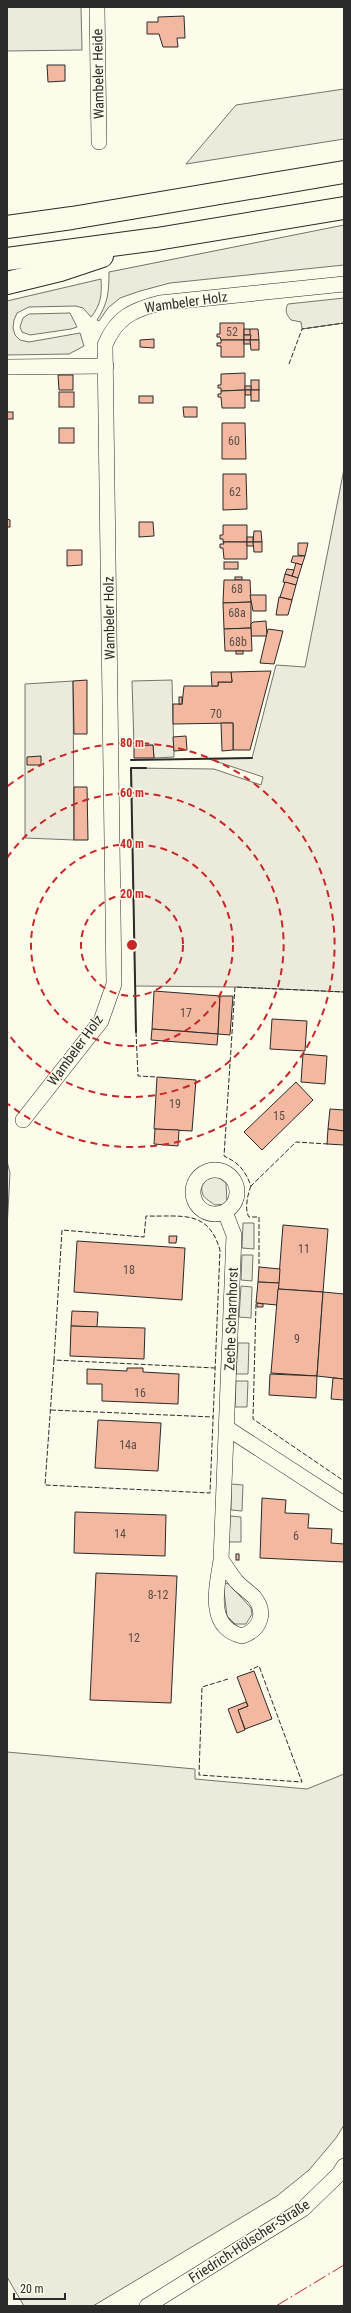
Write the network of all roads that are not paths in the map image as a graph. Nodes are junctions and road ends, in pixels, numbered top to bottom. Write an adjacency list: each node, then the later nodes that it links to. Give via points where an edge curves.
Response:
1 (97, 7): 2 (street, Wambeler Heide)
2 (99, 142)
3 (344, 172): 5 (highway)
4 (344, 208): 6 (highway)
5 (7, 227)
6 (157, 239): 7 (highway); 8 (highway, via 60,270)
7 (7, 259)
8 (7, 283)
9 (344, 284): 10 (street, Wambeler Holz, via 160,303 139,308 122,319 110,332 105,346)
10 (106, 366): 11 (street); 12 (street, Wambeler Holz, via 114,984 101,1021)
11 (7, 367)
12 (23, 1120)
13 (224, 1212): 14 (street, Zeche Scharnhorst, via 234,1235)
14 (226, 1428): 15 (street); 16 (street, Zeche Scharnhorst)
15 (344, 1504)
16 (221, 1560): 16 (street, Zeche Scharnhorst, via 216,1598 218,1616 226,1629 234,1634 242,1636 251,1633 261,1618 258,1602 237,1582)
17 (344, 2166): 18 (street, Friedrich-Hölscher-Straße, via 303,2209)
18 (147, 2306)

